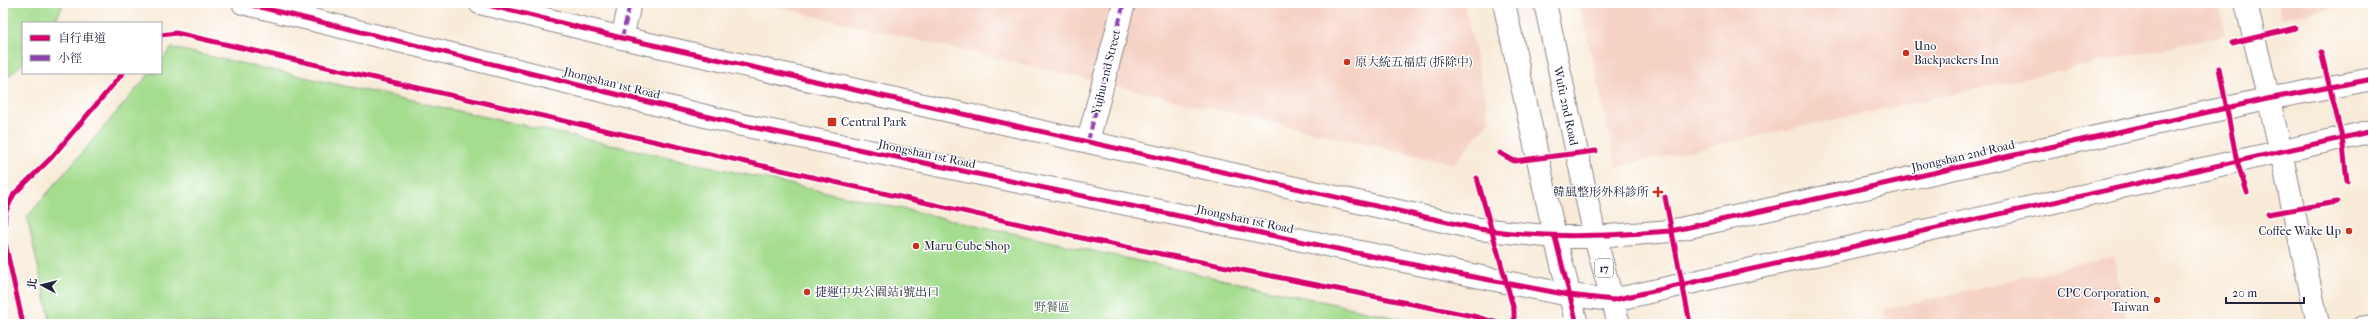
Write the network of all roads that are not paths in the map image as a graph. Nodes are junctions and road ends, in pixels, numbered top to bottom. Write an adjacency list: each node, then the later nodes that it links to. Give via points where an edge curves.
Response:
1 (243, 3): 16 (main road, Jhongshan 1st Road, via 742,125)
2 (480, 3): 8 (main road)
3 (630, 3): 8 (main road)
4 (1124, 3): 12 (main road, Yujhu 2nd Street)
5 (1504, 3): 14 (main road)
6 (1545, 3): 15 (main road, Wufu 2nd Road)
7 (2246, 3): 10 (main road)
8 (622, 38): 12 (main road)
9 (2373, 79): 10 (main road, Jhongshan 2nd Road)
10 (2267, 99): 13 (main road); 15 (main road, Jhongshan 2nd Road, via 1672,231)
11 (2373, 131): 13 (main road)
12 (1088, 141): 14 (main road, via 1479,229)
13 (2281, 152): 17 (main road); 21 (main road)
14 (1555, 236): 15 (main road, Jhongshan 2nd Road); 16 (main road)
15 (1595, 237): 17 (main road, Wufu 2nd Road / 17)
16 (1569, 295): 17 (main road, Jhongshan 1st Road); 19 (main road)
17 (1613, 300): 20 (main road, Wufu 2nd Road / 17)
18 (2373, 322): 22 (lane)
19 (1576, 324)
20 (1619, 324)
21 (2318, 324)
22 (2361, 324)

